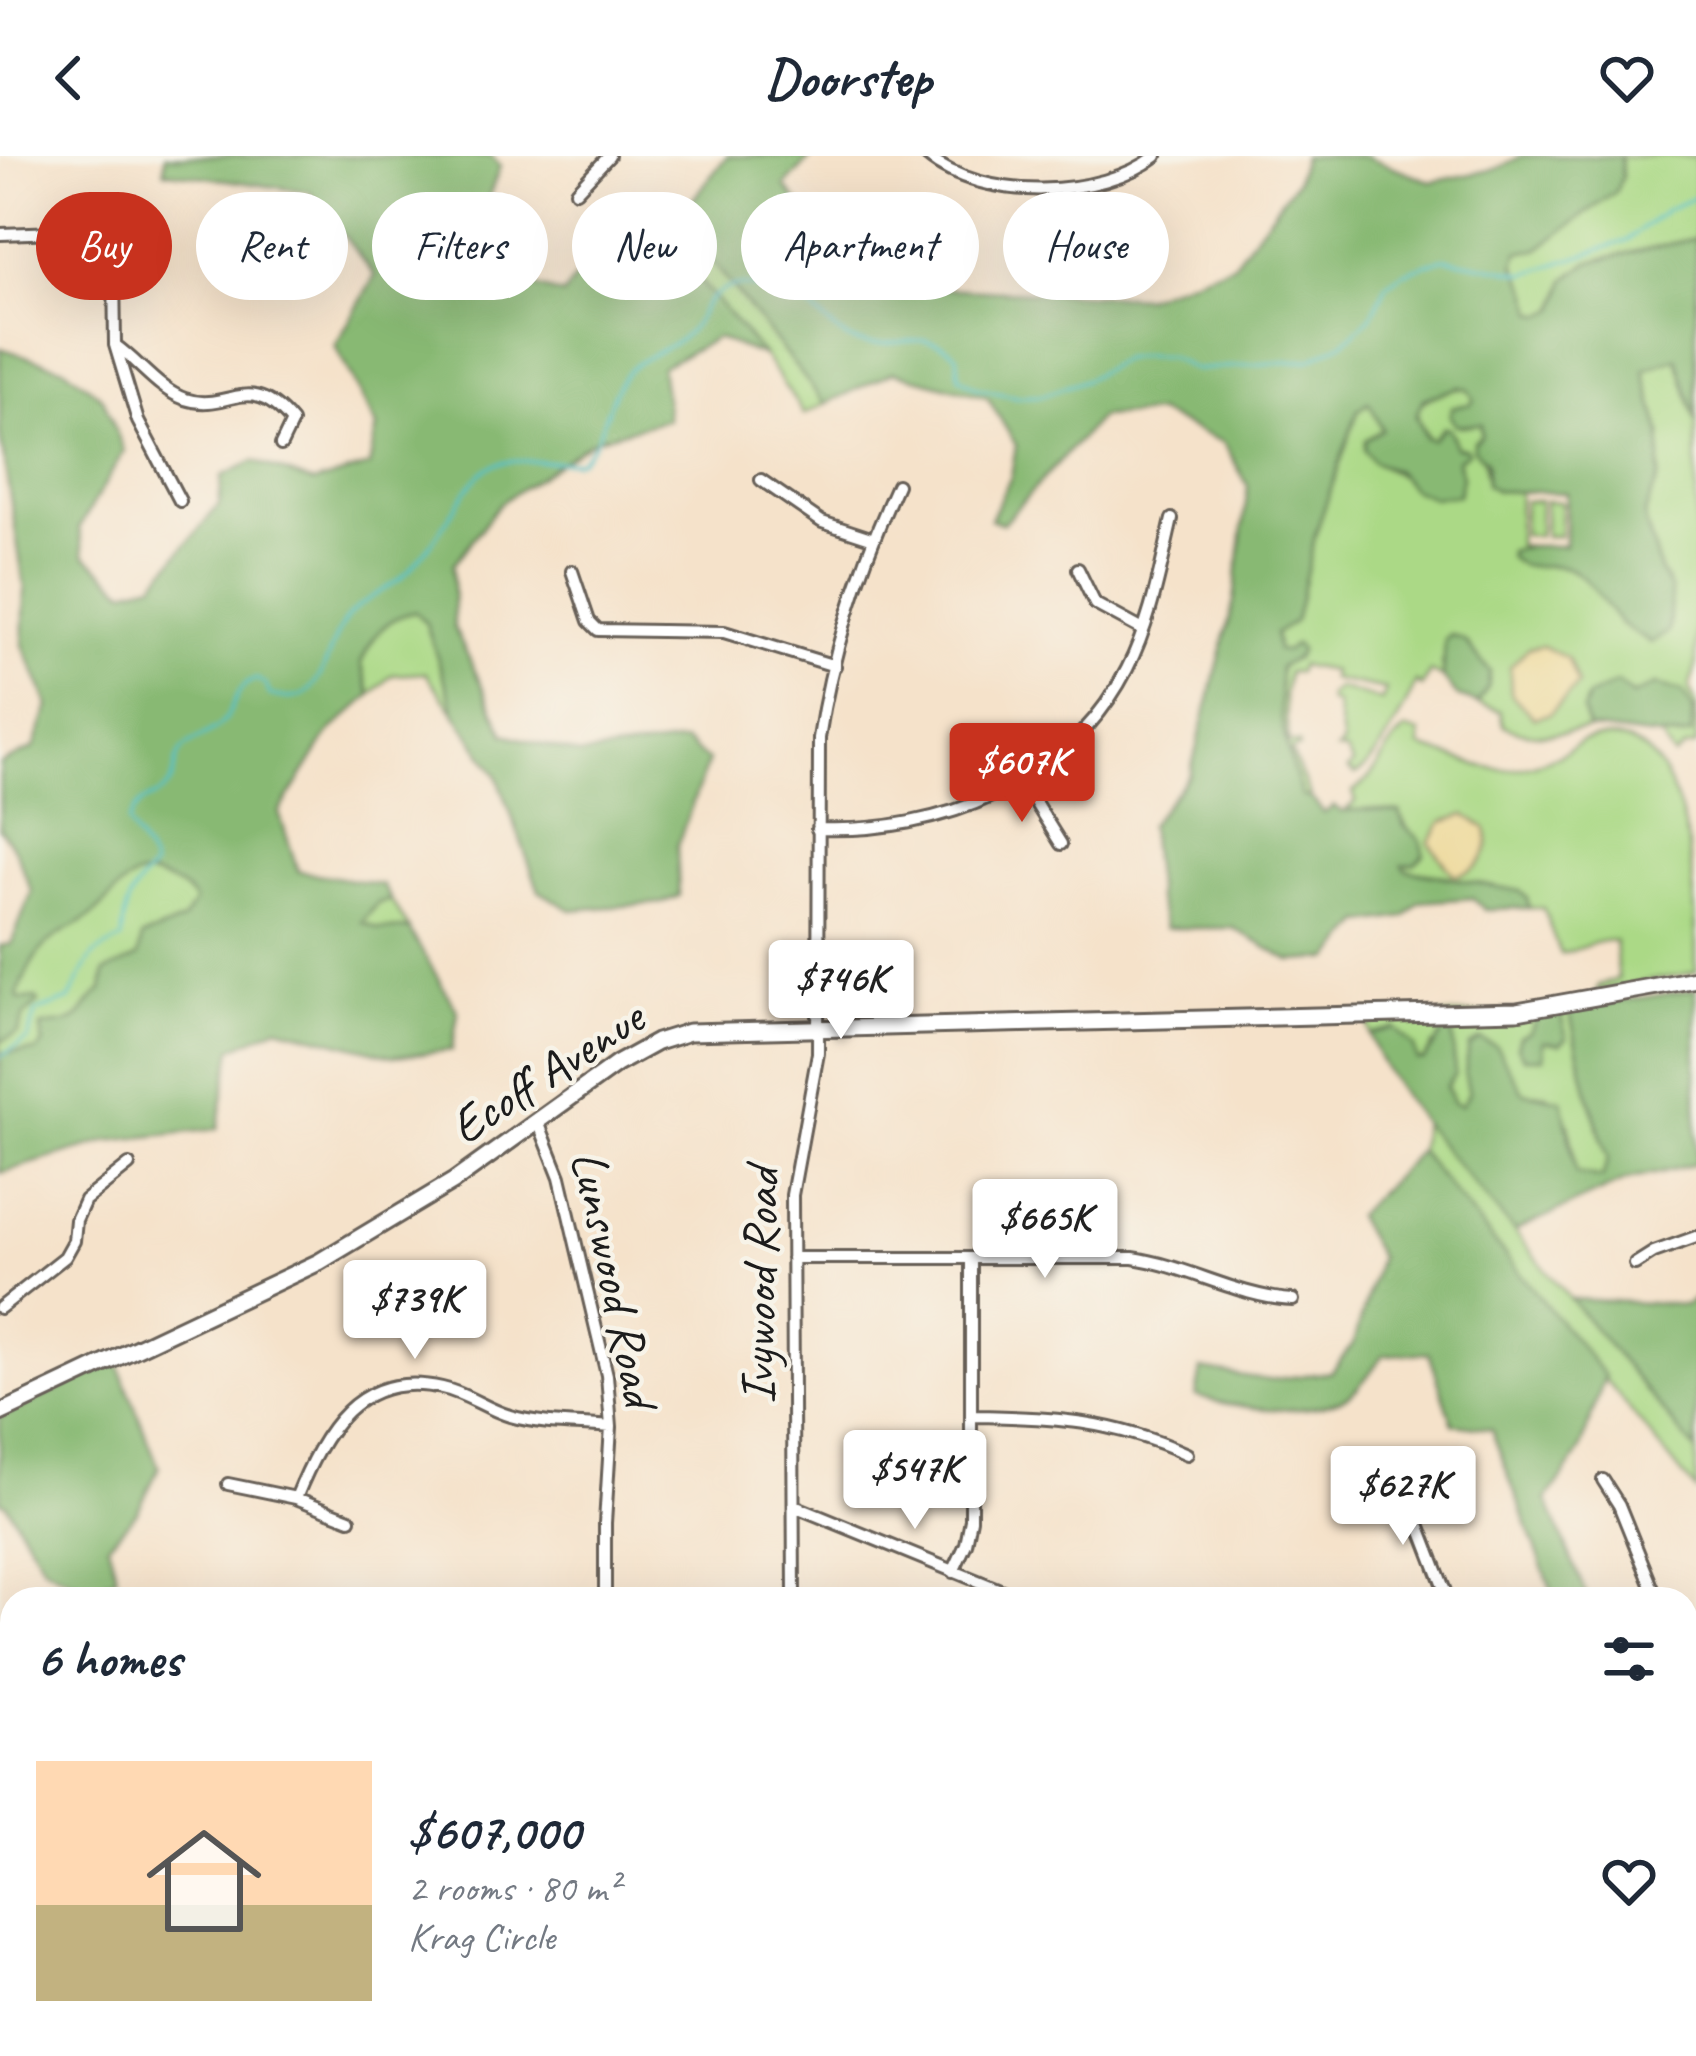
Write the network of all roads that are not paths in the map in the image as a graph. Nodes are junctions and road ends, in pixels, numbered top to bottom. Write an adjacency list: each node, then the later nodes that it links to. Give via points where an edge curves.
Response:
1 (609, 156): 4 (street)
2 (927, 156): 3 (street, via 972,181 1051,187 1113,180)
3 (1156, 156)
4 (576, 191)
5 (0, 234): 6 (street, via 109,236)
6 (116, 345): 7 (street, via 181,398 265,399 292,422); 10 (street, via 137,421)
7 (281, 445)
8 (761, 480): 12 (street, via 821,522)
9 (897, 485): 12 (street, Ivywood Road)
10 (180, 501)
11 (1172, 519): 15 (street)
12 (874, 539): 16 (street, Ivywood Road)
13 (1078, 569): 15 (street, via 1095,604)
14 (572, 571): 16 (street, via 595,628 724,632)
15 (1143, 630): 17 (street, via 1100,712)
16 (835, 666): 18 (street, Ivywood Road, via 819,738)
17 (1022, 781): 18 (street, via 923,821); 19 (street)
18 (817, 829): 21 (street, Ivywood Road)
19 (1061, 844)
20 (1696, 980): 21 (street, Ecoff Avenue, via 1517,1011)
21 (818, 1027): 22 (street, Ecoff Avenue, via 674,1036); 25 (street, Ivywood Road, via 793,1182)
22 (537, 1119): 30 (street, Ecoff Avenue, via 454,1181 319,1262); 32 (street, Lunswood Road, via 566,1199 607,1375)
23 (129, 1165): 29 (street, via 85,1200 65,1257)
24 (1696, 1237): 27 (street)
25 (792, 1258): 26 (street); 38 (street, Ivywood Road)
26 (971, 1258): 28 (street, via 1132,1258); 31 (street)
27 (1635, 1264)
28 (1293, 1300)
29 (0, 1308)
30 (0, 1413)
31 (973, 1416): 33 (street, via 1094,1422); 40 (street, via 971,1519)
32 (611, 1427): 37 (street, via 520,1418 443,1388 396,1387 365,1397 334,1424); 41 (street, Lunswood Road)
33 (1186, 1454)
34 (1402, 1480): 44 (street)
35 (1603, 1480): 45 (street)
36 (228, 1484): 37 (street)
37 (296, 1498): 39 (street)
38 (794, 1506): 40 (street); 42 (street, Ivywood Road)
39 (350, 1520)
40 (953, 1572): 43 (street)
41 (605, 1587)
42 (794, 1587)
43 (991, 1587)
44 (1443, 1587)
45 (1653, 1587)

